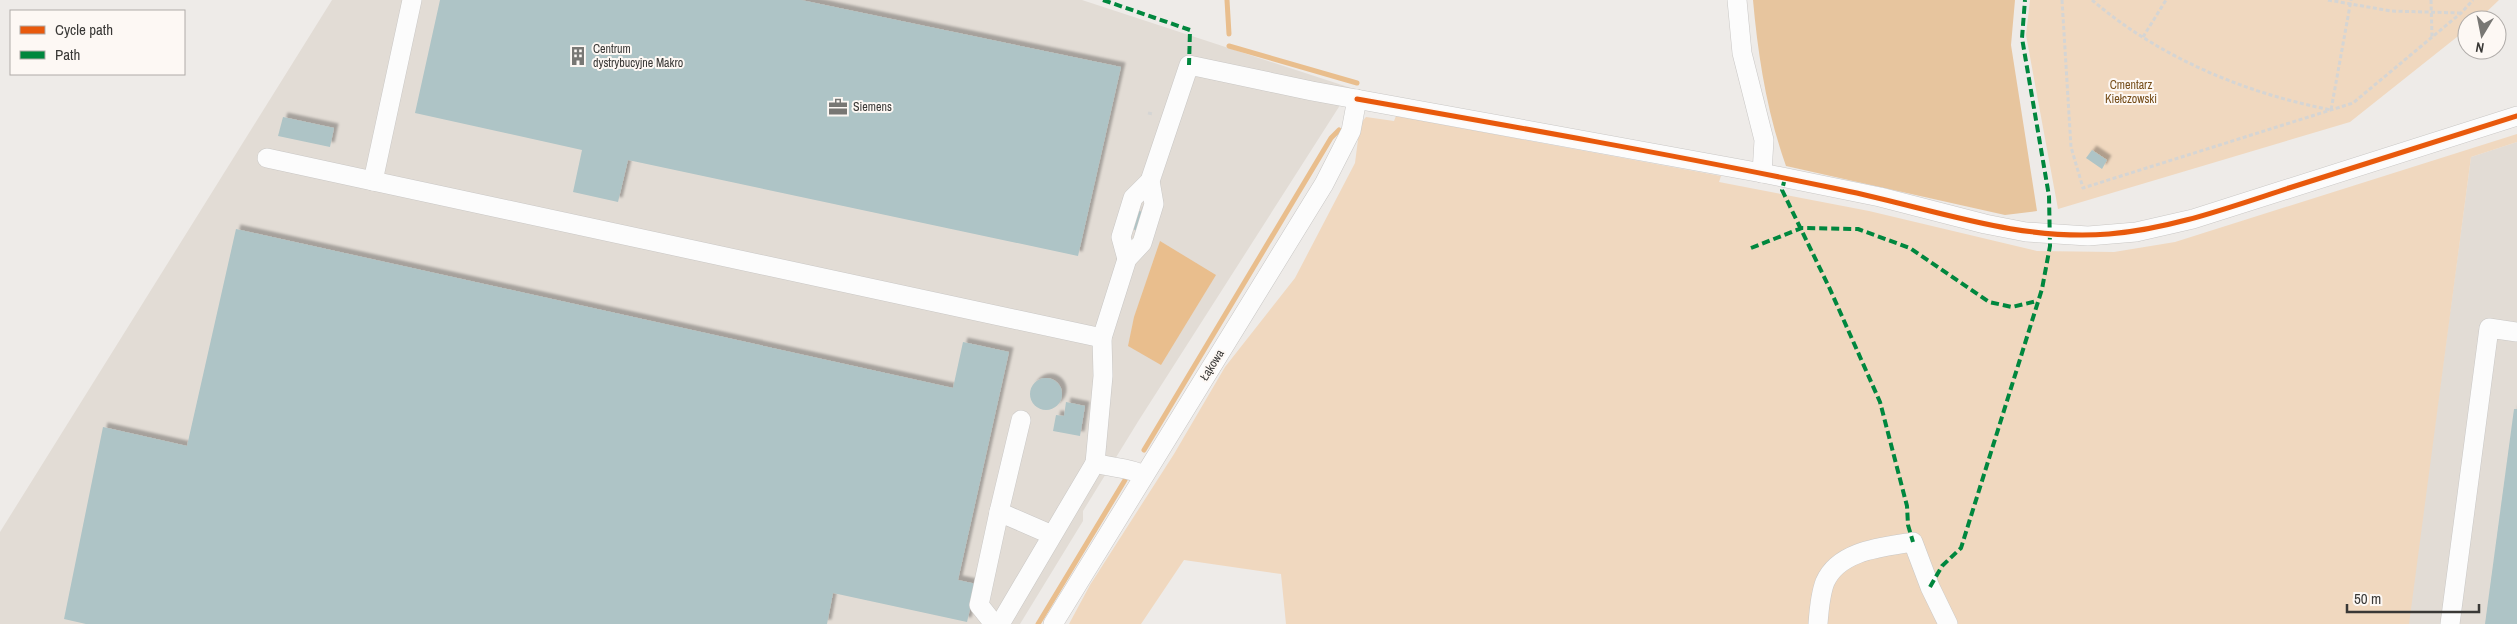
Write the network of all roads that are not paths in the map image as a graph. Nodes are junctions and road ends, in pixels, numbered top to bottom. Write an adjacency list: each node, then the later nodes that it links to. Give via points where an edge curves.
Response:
1 (412, 0): 7 (street)
2 (1737, 0): 6 (street, via 1742,53 1764,140)
3 (1357, 99): 6 (street); 9 (street, via 1189,65 1150,181 1132,198 1121,237 1127,259); 12 (street, Łąkowa, via 1351,130 1324,184)
4 (2517, 116): 6 (street, via 2193,219 2136,232 2088,236 2026,232)
5 (267, 158): 7 (street)
6 (1762, 173)
7 (373, 181): 9 (street)
8 (2517, 332): 20 (street, via 2489,328)
9 (1102, 338): 11 (street, via 1103,376)
10 (1020, 420): 13 (street)
11 (1095, 464): 12 (street, via 1131,468); 14 (street)
12 (1144, 475): 17 (street, Łąkowa)
13 (999, 512): 14 (street); 15 (street, via 980,605)
14 (1052, 536): 16 (street)
15 (994, 624)
16 (1000, 624)
17 (1053, 624)
18 (1818, 624): 19 (street, via 1825,584 1840,564 1852,556 1913,542)
19 (1948, 624)
20 (2450, 624)

